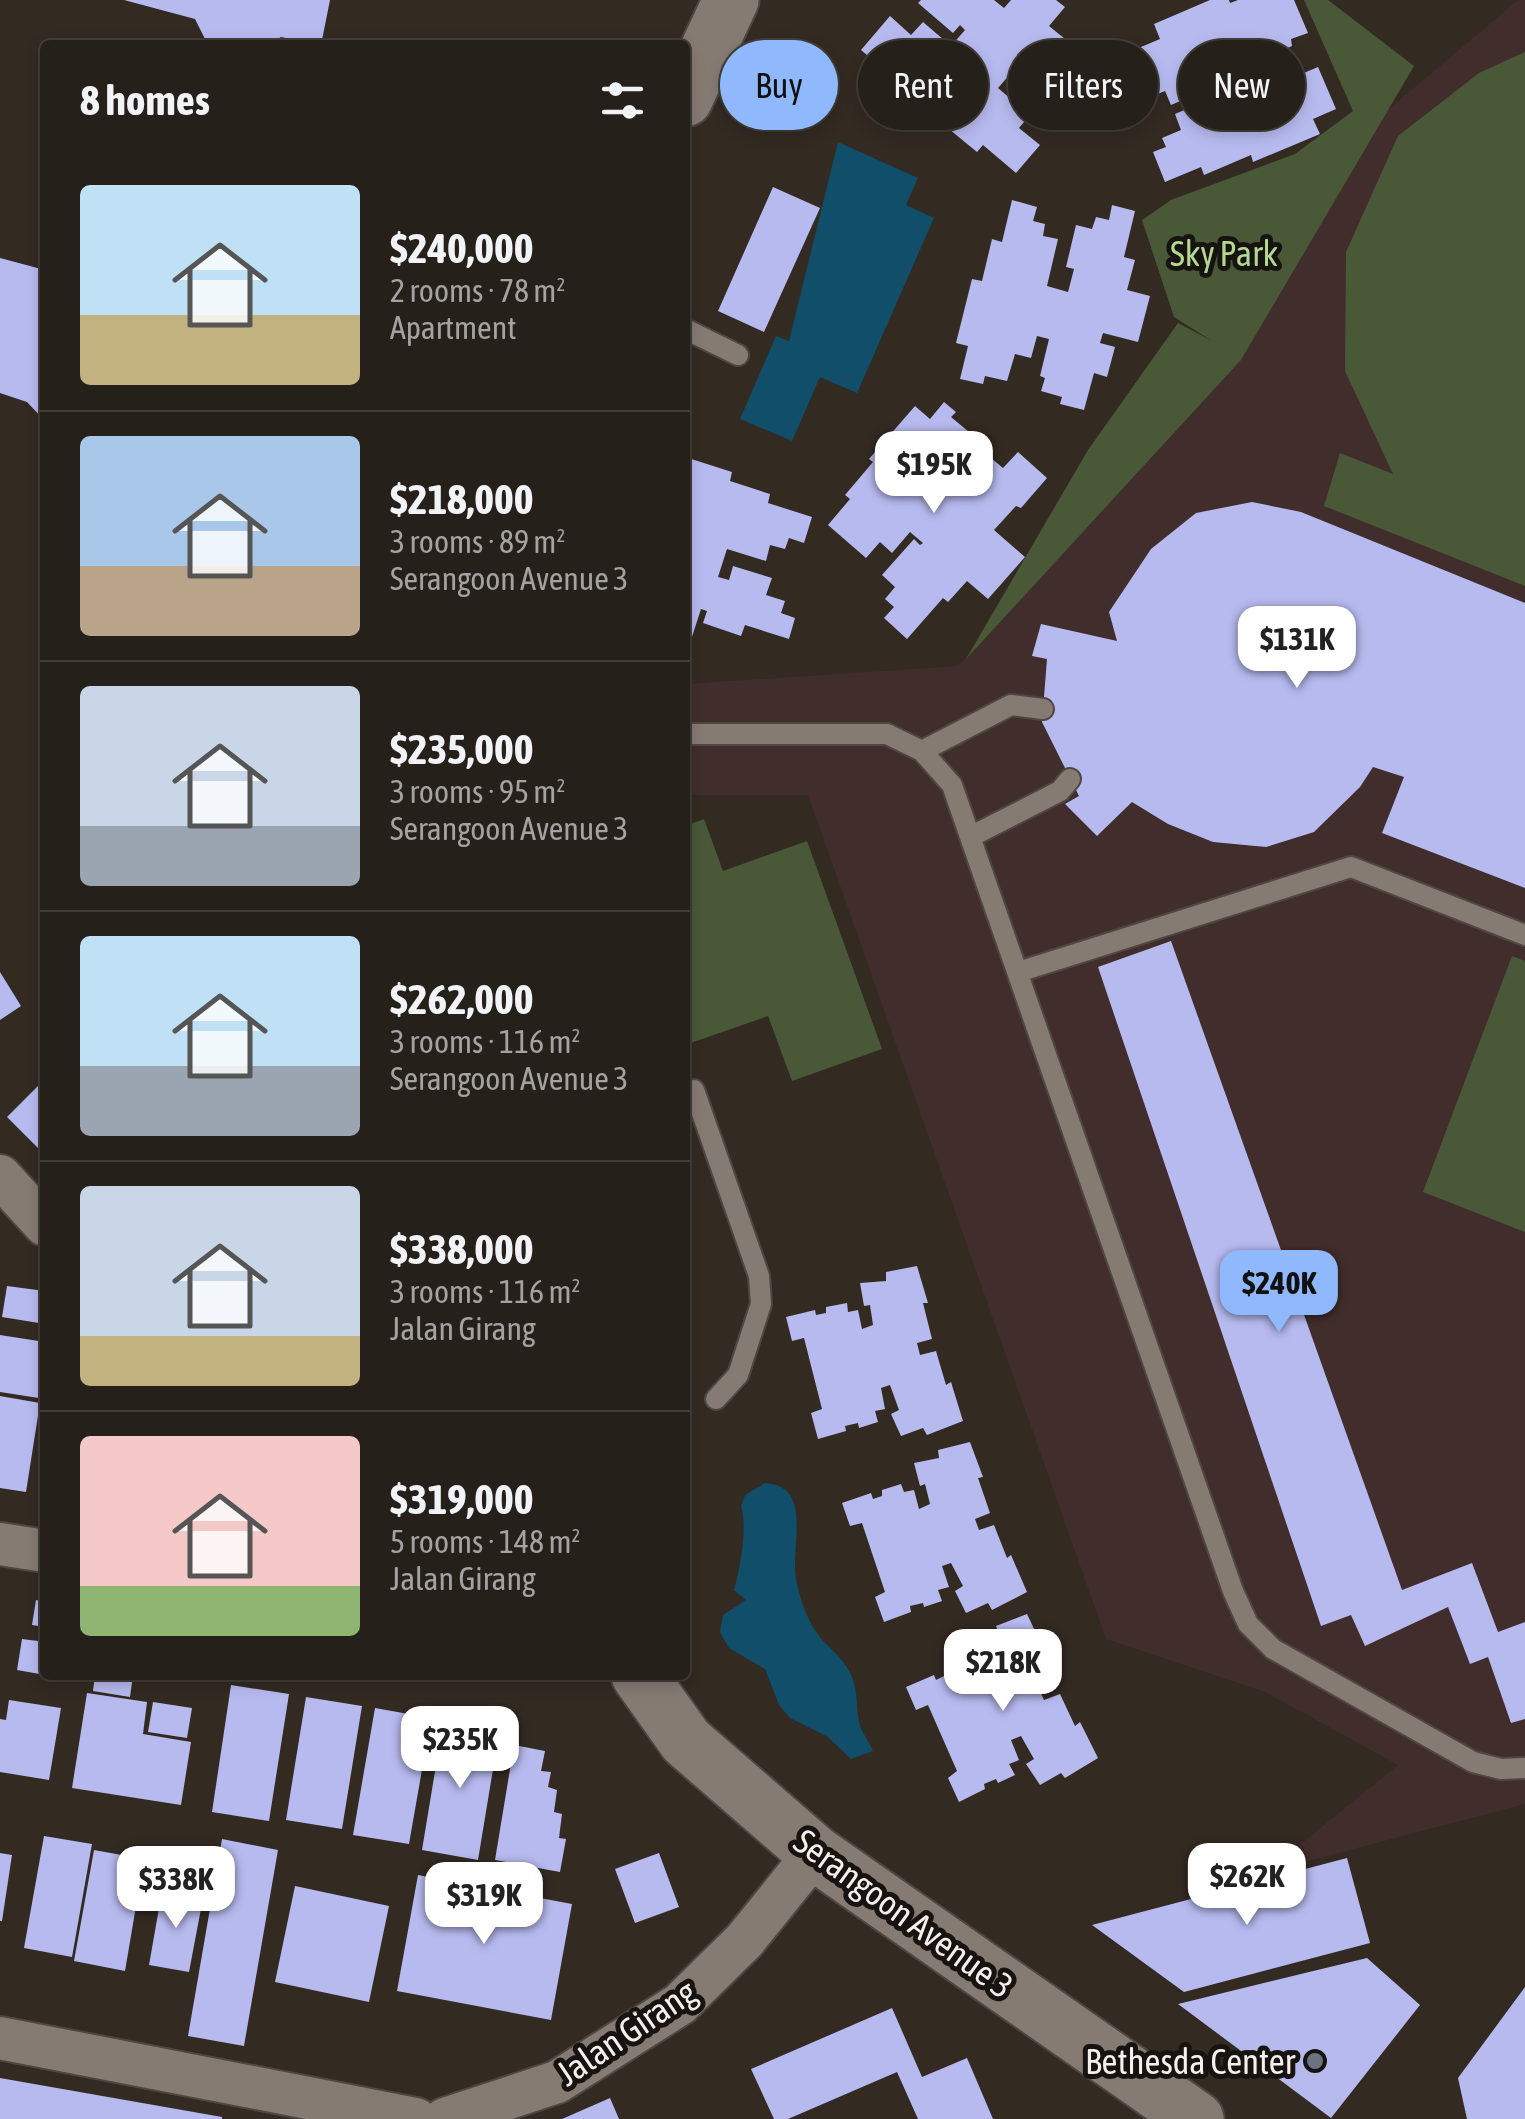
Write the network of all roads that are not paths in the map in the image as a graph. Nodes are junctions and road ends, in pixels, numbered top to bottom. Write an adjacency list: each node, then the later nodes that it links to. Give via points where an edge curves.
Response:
1 (731, 0): 2 (street)
2 (690, 89)
3 (690, 331): 4 (lane)
4 (738, 355)
5 (1043, 710): 7 (lane, via 1012,706)
6 (690, 734): 7 (lane, via 887,734)
7 (922, 751): 9 (lane, via 952,785)
8 (1070, 779): 9 (lane, via 1060,792)
9 (970, 837): 11 (lane)
10 (1525, 935): 11 (lane, via 1351,866)
11 (1018, 972): 19 (lane, via 1248,1624 1273,1649 1473,1762)
12 (694, 1090): 15 (lane, via 759,1276 760,1304 738,1375)
13 (0, 1176): 14 (street)
14 (40, 1220)
15 (716, 1399)
16 (0, 1544): 17 (street)
17 (40, 1550)
18 (643, 1680): 20 (street, Serangoon Avenue 3, via 686,1740)
19 (1525, 1768)
20 (815, 1854): 23 (street, Jalan Girang, via 745,1940 680,2004 556,2082); 24 (street, Serangoon Avenue 3)
21 (0, 2038): 22 (street)
22 (416, 2119)
23 (445, 2119)
24 (1196, 2119)

